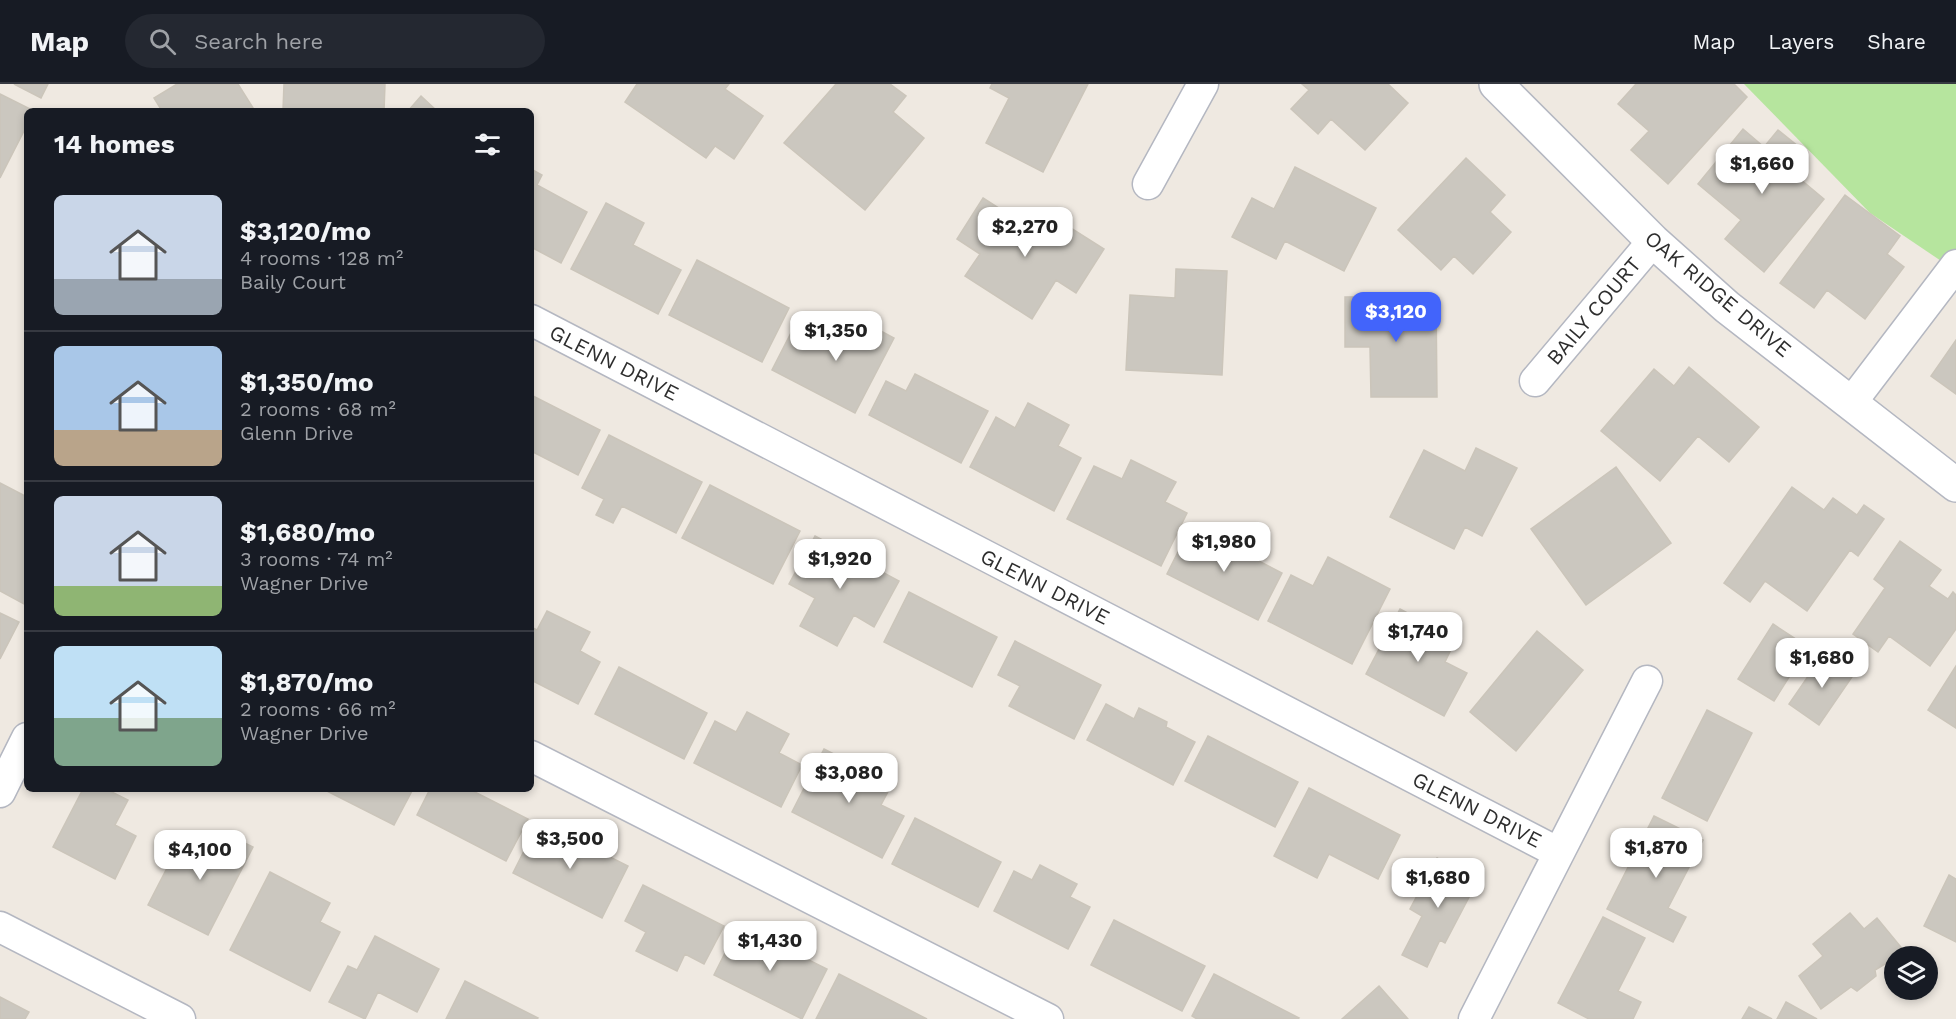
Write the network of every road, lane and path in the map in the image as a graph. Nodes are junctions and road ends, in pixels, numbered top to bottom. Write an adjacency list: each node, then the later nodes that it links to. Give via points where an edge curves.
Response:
1 (1203, 84): 3 (street)
2 (1496, 84): 4 (street, OAK RIDGE DRIVE)
3 (1148, 184)
4 (1653, 241): 7 (street, BAILY COURT); 8 (street, OAK RIDGE DRIVE, via 1727,307)
5 (1956, 265): 8 (street)
6 (534, 322): 14 (street, GLENN DRIVE)
7 (1535, 381)
8 (1851, 403): 9 (street, OAK RIDGE DRIVE)
9 (1956, 485)
10 (1647, 681): 14 (street)
11 (24, 744): 13 (street)
12 (534, 758): 17 (street)
13 (0, 792)
14 (1560, 853): 18 (street)
15 (0, 927): 16 (street)
16 (180, 1019)
17 (1048, 1019)
18 (1474, 1019)

